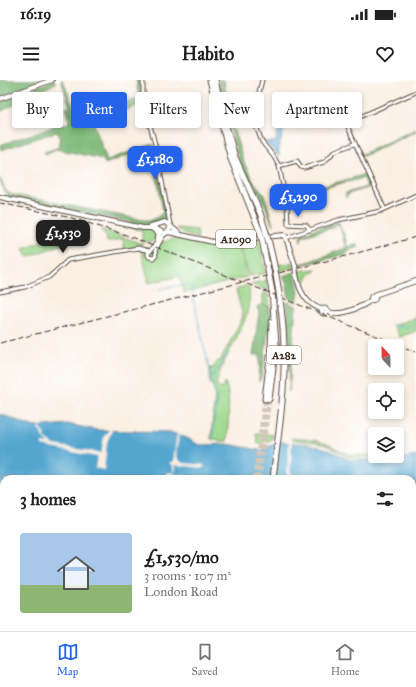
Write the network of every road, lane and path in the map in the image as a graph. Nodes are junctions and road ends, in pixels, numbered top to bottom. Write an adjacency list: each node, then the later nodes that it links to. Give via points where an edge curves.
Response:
1 (44, 80): 8 (main road)
2 (52, 80): 8 (main road)
3 (143, 80): 19 (street, via 143,100 155,144)
4 (206, 80): 9 (highway)
5 (210, 80): 10 (highway, A282)
6 (214, 80): 26 (highway, A282, via 236,162 260,213)
7 (262, 80): 15 (street, via 254,107 254,120 262,142)
8 (29, 87): 12 (main road)
9 (211, 92)
10 (213, 92)
11 (416, 92): 14 (street, via 346,123)
12 (0, 99)
13 (223, 128): 26 (highway, A282, via 231,158)
14 (354, 144): 15 (street, via 335,151 324,162 304,168 301,168 297,161); 18 (street)
15 (279, 166): 23 (street, via 288,224 306,225)
16 (416, 195): 18 (street)
17 (1, 198): 22 (main road, A1090)
18 (384, 208): 23 (street)
19 (168, 214): 20 (street, via 167,219); 21 (street)
20 (161, 223): 21 (main road, A1090); 22 (main road, A1090); 24 (main road, via 158,227)
21 (170, 225): 25 (main road); 27 (main road, A1090)
22 (143, 227): 24 (main road, A1090, via 155,228); 29 (street, via 155,230 158,234)
23 (310, 230): 28 (street)
24 (159, 232): 25 (main road, A1090); 29 (street, via 160,237)
25 (168, 233): 27 (main road, A1090); 30 (street, via 163,236)
26 (262, 234): 34 (highway, A282, bridge, via 276,344); 35 (highway, A282, bridge, via 280,295 284,350 282,405)
27 (184, 236): 28 (main road, A1090, via 213,242)
28 (284, 236): 32 (main road, bridge, via 304,297 323,313 326,311 339,314 365,304 380,294)
29 (156, 243): 31 (street)
30 (155, 251): 31 (street); 31 (street, via 154,258 150,258)
31 (149, 252): 33 (street, via 138,248 68,260 47,278)
32 (416, 281)
33 (0, 292)
34 (267, 399)
35 (273, 475)

